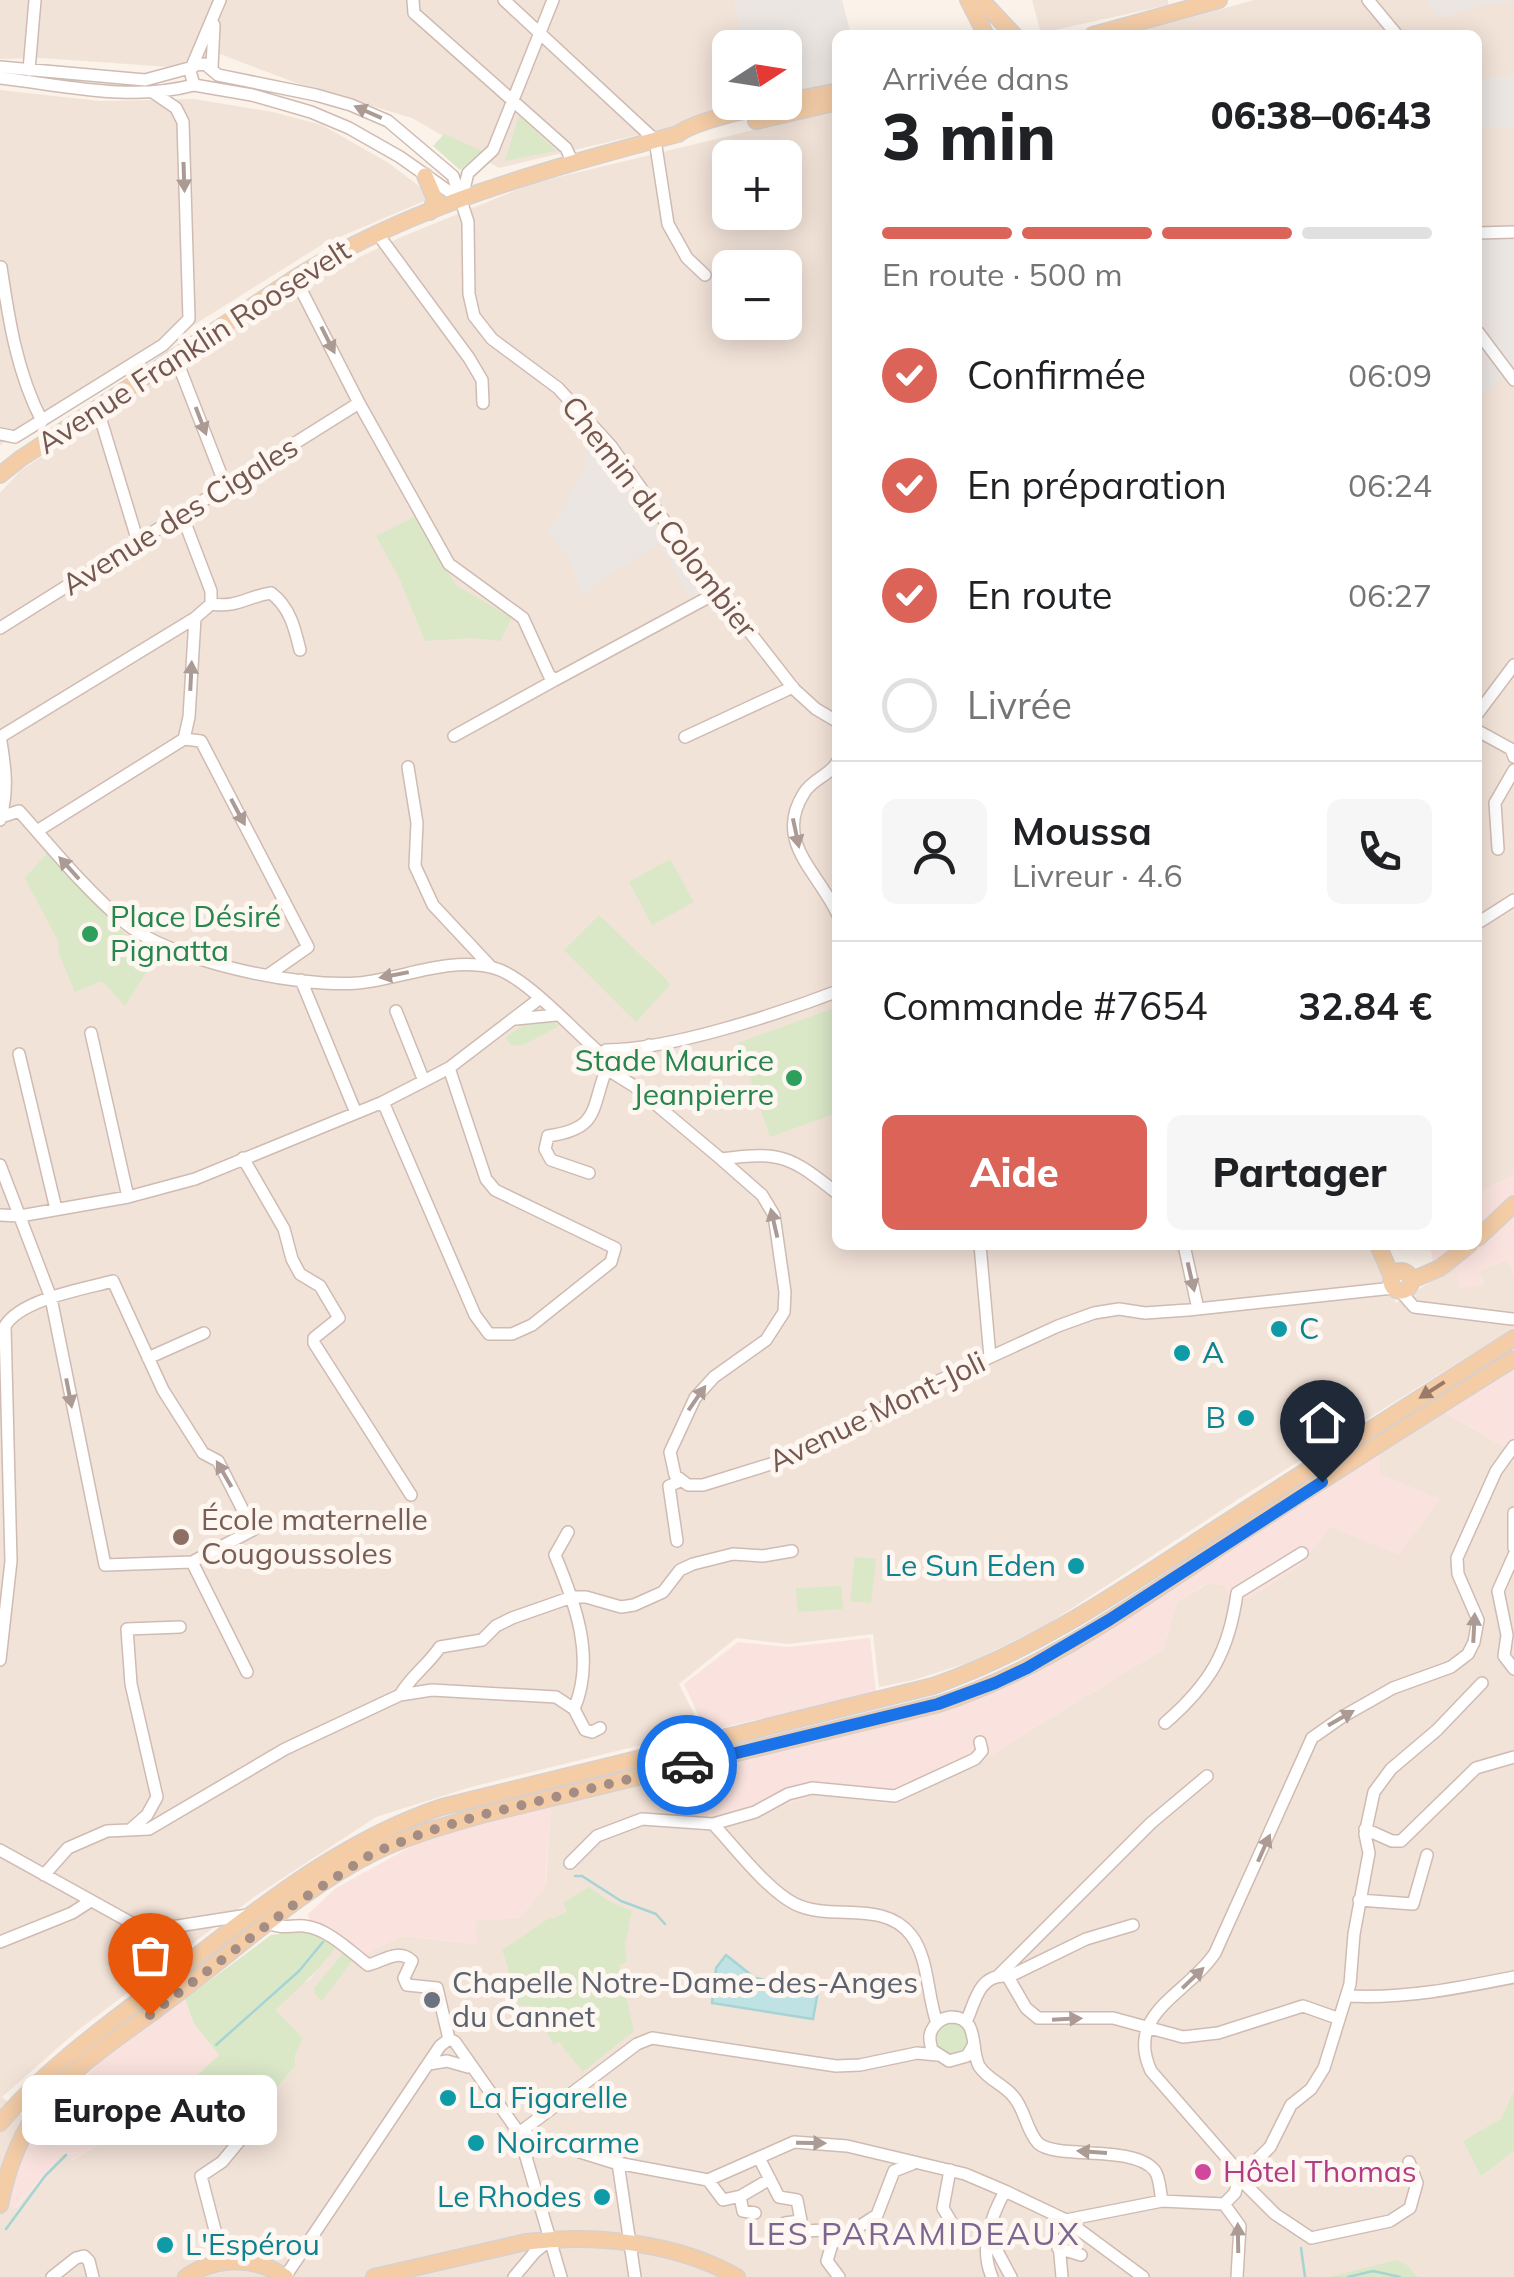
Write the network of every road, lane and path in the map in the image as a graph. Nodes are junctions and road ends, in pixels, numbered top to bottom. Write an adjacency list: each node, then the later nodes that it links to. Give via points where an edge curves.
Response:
1 (35, 0): 20 (street)
2 (220, 0): 9 (street)
3 (413, 0): 29 (street, via 414,13)
4 (504, 0): 16 (street)
5 (553, 0): 16 (street)
6 (1219, 0): 14 (main road)
7 (1368, 0): 15 (street)
8 (976, 1): 10 (main road); 11 (main road); 12 (main road); 13 (main road)
9 (214, 16): 17 (street); 18 (street)
10 (974, 30)
11 (985, 30)
12 (995, 30)
13 (1008, 30)
14 (1134, 30)
15 (1393, 30)
16 (539, 32): 29 (street); 32 (street)
17 (212, 54): 21 (street); 23 (street)
18 (194, 66): 20 (street, via 145,80); 21 (street); 24 (street)
19 (0, 67): 20 (street)
20 (29, 70)
21 (212, 70): 23 (street); 25 (street)
22 (0, 78): 28 (street)
23 (246, 82): 26 (street)
24 (194, 85): 25 (street); 28 (street)
25 (208, 87): 26 (street)
26 (265, 92): 33 (street, one-way to 26, via 351,105); 35 (street, via 350,128)
27 (832, 92): 31 (main road, Avenue Franklin Roosevelt)
28 (154, 93): 51 (street, one-way to 51, via 176,108 182,122 188,319 179,332)
29 (514, 99): 34 (street); 37 (street, via 493,150 468,173)
30 (832, 103): 31 (main road, Avenue Franklin Roosevelt)
31 (678, 134): 32 (main road, Avenue Franklin Roosevelt)
32 (656, 140): 34 (main road, Avenue Franklin Roosevelt); 43 (street, via 668,224)
33 (421, 148): 35 (street); 37 (street, via 453,176)
34 (572, 161): 37 (main road, Avenue Franklin Roosevelt)
35 (408, 164): 36 (street)
36 (425, 176): 37 (street); 38 (main road, via 434,199)
37 (461, 200): 38 (main road, Avenue Franklin Roosevelt); 57 (street, Chemin du Colombier, via 474,316 492,339 558,388 611,446)
38 (430, 212): 41 (main road, Avenue Franklin Roosevelt)
39 (1482, 232): 40 (street)
40 (1514, 232)
41 (376, 233): 44 (main road, Avenue Franklin Roosevelt); 49 (street, via 469,358 482,380)
42 (1, 268): 51 (street, via 10,333)
43 (705, 275)
44 (295, 278): 46 (main road, Avenue Franklin Roosevelt); 48 (street, one-way to 48)
45 (1482, 337): 47 (street)
46 (175, 356): 50 (main road, Avenue Franklin Roosevelt); 54 (street, one-way to 54)
47 (1514, 380)
48 (359, 403): 54 (street, Avenue des Cigales); 63 (street, via 449,564 523,618)
49 (483, 403)
50 (97, 407): 53 (main road, Avenue Franklin Roosevelt); 56 (street)
51 (42, 421): 52 (street, via 15,438)
52 (0, 434)
53 (0, 475)
54 (226, 487): 55 (street, Avenue des Cigales)
55 (182, 516): 56 (street, Avenue des Cigales); 58 (street)
56 (138, 542): 60 (street, Avenue des Cigales)
57 (718, 592): 63 (street); 64 (street, Chemin du Colombier)
58 (212, 604): 59 (street); 61 (street, via 272,594 283,602)
59 (195, 618): 69 (street); 71 (street, one-way to 59)
60 (0, 628)
61 (300, 650)
62 (1514, 666): 65 (street)
63 (556, 680): 68 (street)
64 (792, 687): 66 (street, Chemin du Colombier); 70 (street)
65 (1482, 708)
66 (832, 718)
67 (1482, 734): 72 (street)
68 (454, 736)
69 (0, 737): 76 (street)
70 (685, 737)
71 (184, 739): 79 (street); 85 (street, one-way to 85, via 201,740 308,947)
72 (1514, 757)
73 (408, 767): 84 (street, via 416,866 433,904)
74 (832, 769): 82 (street, one-way to 82, via 810,784 792,811 800,851)
75 (1514, 770): 80 (street, via 1495,803)
76 (6, 772): 77 (street); 78 (street)
77 (19, 810): 78 (street); 79 (street)
78 (0, 818)
79 (37, 831): 85 (street, one-way to 79, via 158,944 126,924)
80 (1498, 849)
81 (1514, 900): 83 (street)
82 (832, 905)
83 (1482, 921)
84 (491, 967): 86 (street, one-way to 86, via 438,967 360,983); 88 (street)
85 (268, 975): 86 (street)
86 (300, 980): 100 (street)
87 (832, 993): 93 (street)
88 (539, 999): 90 (street); 91 (street)
89 (396, 1011): 98 (street)
90 (556, 1015): 91 (street); 94 (street)
91 (512, 1020): 96 (street)
92 (91, 1033): 106 (street)
93 (649, 1045): 94 (street); 97 (street)
94 (607, 1052): 97 (street, via 618,1055); 97 (street, via 600,1063)
95 (19, 1054): 108 (street)
96 (449, 1068): 98 (street); 99 (street, via 494,1190 615,1248 611,1262 532,1324 512,1334 489,1334 476,1316)
97 (612, 1068): 102 (street); 104 (street, via 588,1123 548,1136 545,1150 551,1160)
98 (424, 1081): 99 (street)
99 (383, 1102): 100 (street)
100 (356, 1113): 101 (street)
101 (243, 1158): 106 (street); 128 (street, via 284,1229 300,1274 320,1286 339,1318 314,1343)
102 (721, 1158): 105 (street, via 762,1154 799,1163); 127 (street, one-way to 102, via 670,1452 695,1398 766,1340 786,1304 771,1208)
103 (0, 1165): 110 (street)
104 (590, 1174)
105 (832, 1189)
106 (128, 1197): 108 (street)
107 (1513, 1206): 111 (main road)
108 (56, 1210): 110 (street)
109 (0, 1215): 110 (street)
110 (20, 1216): 117 (street)
111 (1482, 1234)
112 (980, 1250): 123 (street)
113 (1185, 1250): 118 (street, one-way to 118)
114 (1381, 1250): 116 (main road)
115 (1463, 1250): 116 (main road, via 1440,1268)
116 (1399, 1284): 118 (street, Avenue Mont-Joli); 120 (street, via 1414,1307)
117 (51, 1298): 119 (street); 124 (street, via 114,1280); 135 (street, one-way to 135, via 105,1565)
118 (1198, 1309): 123 (street, Avenue Mont-Joli, via 1104,1311)
119 (6, 1313): 139 (street, via 11,1561)
120 (1512, 1320)
121 (204, 1334): 124 (street)
122 (1514, 1338): 159 (main road, one-way to 159, via 1018,1652 933,1686 409,1818 350,1846)
123 (990, 1357): 127 (street, Avenue Mont-Joli, via 771,1466 703,1485)
124 (148, 1358): 135 (street, one-way to 124, via 253,1530 218,1461 203,1453)
125 (1514, 1359): 161 (main road, via 1109,1620 995,1683 938,1704 426,1832 358,1862)
126 (1514, 1446): 171 (street, one-way to 126, via 1215,1952 1312,1738 1393,1688 1451,1667 1472,1648 1478,1620 1458,1558)
127 (680, 1480): 131 (street, via 670,1486)
128 (410, 1495)
129 (1514, 1513): 133 (street)
130 (568, 1532): 136 (street, via 555,1555)
131 (676, 1541)
132 (792, 1551): 136 (street, via 692,1564 663,1592 628,1607)
133 (1514, 1551): 138 (street, via 1498,1592)
134 (1302, 1553): 145 (street, via 1236,1593 1218,1662)
135 (192, 1562): 141 (street)
136 (572, 1596): 143 (street, via 512,1618 482,1640 440,1646); 144 (street, via 584,1654)
137 (180, 1627): 151 (street, via 127,1628 131,1684 157,1797)
138 (1505, 1655): 140 (street)
139 (0, 1660)
140 (1514, 1669)
141 (247, 1672)
142 (1482, 1683): 152 (street, via 1384,1776)
143 (400, 1695): 144 (street, via 542,1695); 151 (street, via 294,1744 149,1828)
144 (574, 1708): 146 (street, via 585,1730)
145 (1166, 1723)
146 (600, 1728)
147 (980, 1742): 150 (street, via 975,1759 895,1796 812,1788)
148 (1514, 1756): 152 (street, via 1476,1768 1401,1841)
149 (1207, 1776): 165 (street, via 1151,1822)
150 (713, 1824): 155 (street, via 642,1819 597,1836); 170 (street, via 796,1905 898,1922 917,1946)
151 (130, 1829): 156 (street, via 68,1848)
152 (1365, 1829): 157 (street, via 1369,1860)
153 (0, 1850): 156 (street)
154 (1427, 1854): 157 (street, via 1413,1904)
155 (570, 1863)
156 (44, 1875): 158 (street)
157 (1359, 1900): 167 (street)
158 (89, 1902): 160 (street, via 146,1932); 164 (street)
159 (252, 1914): 160 (street); 163 (main road)
160 (210, 1922): 163 (street, via 222,1925)
161 (271, 1924): 173 (street, via 310,1927 368,1965 389,1956 410,1958 405,1982 438,1988); 196 (main road, via 53,2094 19,2143)
162 (1133, 1925): 165 (street)
163 (224, 1935): 181 (main road, via 87,2040)
164 (0, 1942)
165 (1004, 1976): 169 (street, via 984,1982); 171 (street, one-way to 171, via 1038,2018 1112,2018)
166 (1514, 1976): 167 (street, via 1440,1992)
167 (1348, 1996): 168 (street)
168 (1337, 2018): 171 (street, via 1303,2006 1205,2035); 190 (street, via 1318,2079)
169 (966, 2022): 170 (street); 174 (street)
170 (937, 2023): 172 (street)
171 (1147, 2026): 190 (street, via 1144,2053 1151,2072)
172 (930, 2036): 175 (street); 176 (street)
173 (449, 2039): 177 (street); 178 (street)
174 (974, 2044): 176 (street, via 955,2061); 194 (street, one-way to 174, via 1150,2167 1108,2154 1043,2148 1016,2099 980,2068)
175 (904, 2054): 176 (street); 180 (street, via 850,2067 652,2038)
176 (937, 2056)
177 (429, 2064): 178 (street); 213 (street)
178 (470, 2067): 182 (street)
179 (270, 2106): 208 (street, via 222,2162 200,2176)
180 (544, 2115): 182 (street); 183 (street)
181 (0, 2124)
182 (519, 2133): 183 (street); 202 (street)
183 (549, 2142): 186 (street)
184 (759, 2158): 187 (street, one-way to 187, via 806,2142); 189 (street); 191 (street)
185 (1409, 2162): 190 (street, via 1418,2183 1410,2208 1390,2221 1319,2239 1275,2214)
186 (618, 2163): 191 (street); 205 (street)
187 (914, 2164): 188 (street); 219 (street, via 894,2171 871,2220 832,2244 828,2261)
188 (950, 2170): 192 (street); 203 (street, via 943,2208 954,2225)
189 (770, 2178): 193 (street); 198 (street, via 780,2197 797,2200)
190 (1239, 2178): 195 (street)
191 (708, 2180): 193 (street, via 723,2200)
192 (1006, 2191): 199 (street); 204 (street)
193 (740, 2197): 197 (street, via 744,2211)
194 (1162, 2201): 195 (street); 199 (street)
195 (1224, 2204): 223 (street, one-way to 195, via 1240,2226)
196 (0, 2205)
197 (755, 2213)
198 (800, 2221): 200 (street); 201 (street, via 803,2231)
199 (1069, 2222): 206 (street); 222 (street)
200 (784, 2223)
201 (826, 2230)
202 (550, 2240): 205 (main road); 214 (main road); 215 (street); 216 (street)
203 (953, 2242)
204 (987, 2243): 220 (street); 221 (street)
205 (630, 2244): 217 (street); 218 (main road, via 686,2256)
206 (1058, 2248): 207 (street); 209 (street)
207 (1081, 2254)
208 (224, 2261): 212 (main road); 213 (main road, via 261,2264)
209 (1059, 2276)
210 (52, 2277): 211 (street, via 84,2256)
211 (93, 2277)
212 (186, 2277)
213 (285, 2277)
214 (374, 2277)
215 (514, 2277)
216 (560, 2277)
217 (635, 2277)
218 (737, 2277)
219 (839, 2277)
220 (992, 2277)
221 (1011, 2277)
222 (1143, 2277)
223 (1238, 2277)

